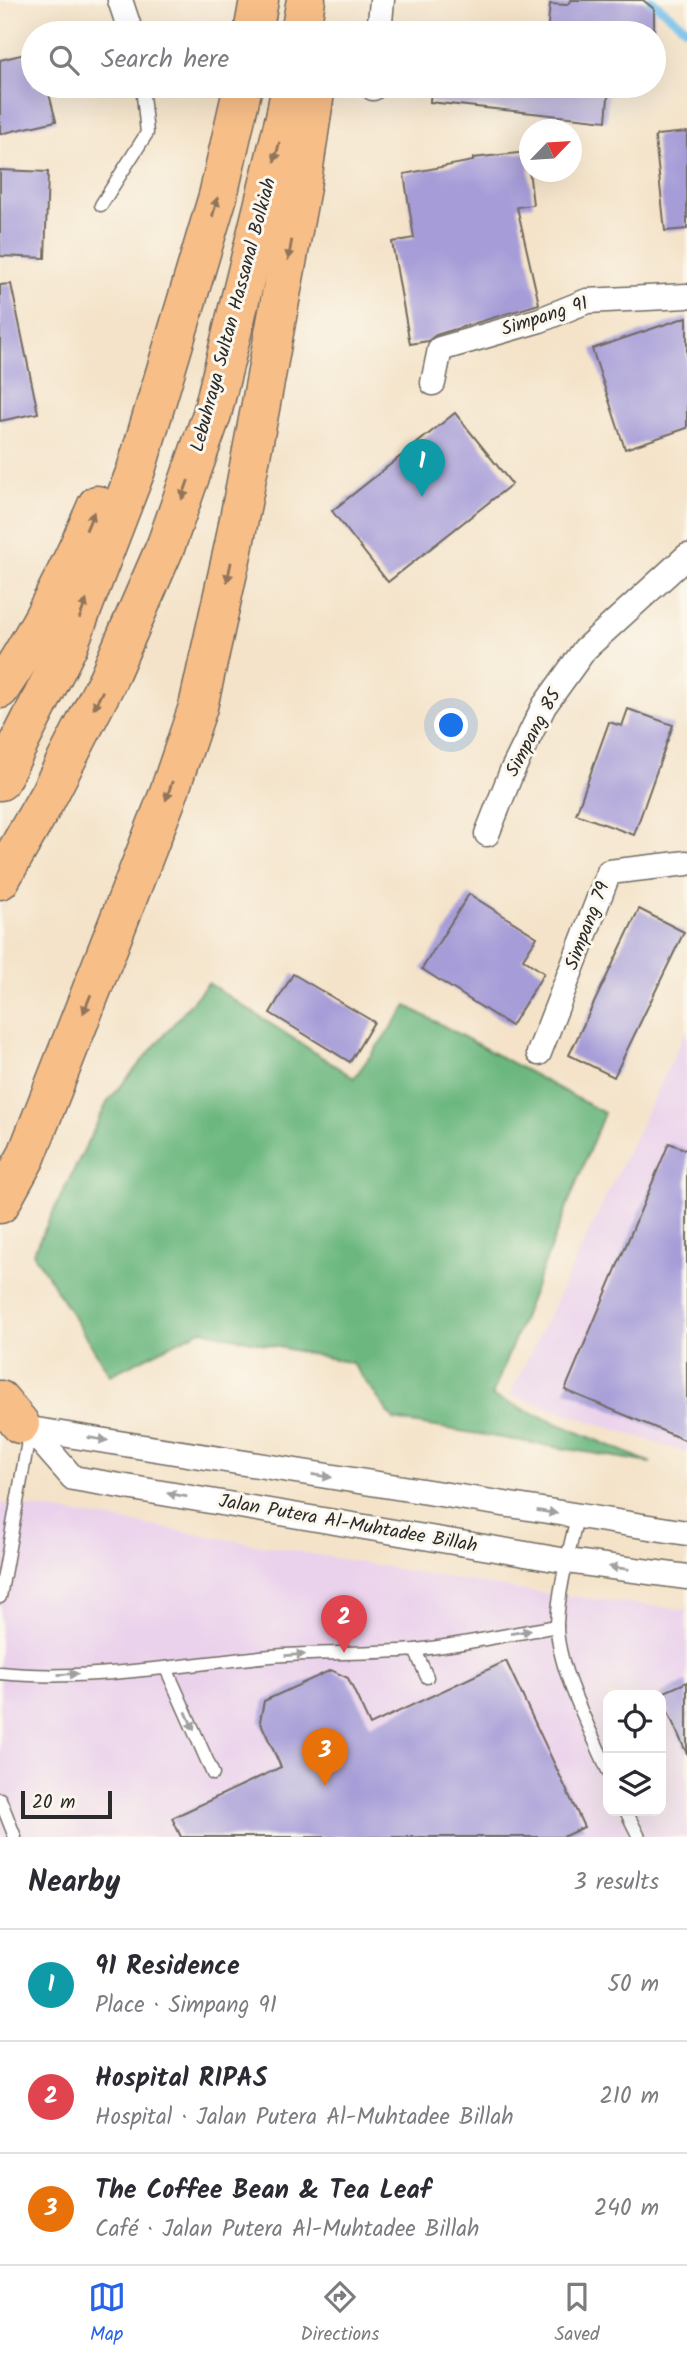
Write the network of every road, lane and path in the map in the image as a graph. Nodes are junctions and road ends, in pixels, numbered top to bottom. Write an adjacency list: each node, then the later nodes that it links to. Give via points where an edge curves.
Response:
1 (120, 0): 6 (street)
2 (260, 0): 7 (highway)
3 (306, 0): 8 (highway)
4 (318, 0): 9 (highway)
5 (382, 0): 10 (street)
6 (127, 21)
7 (256, 21)
8 (302, 21)
9 (318, 21)
10 (380, 21)
11 (143, 98): 15 (lane, via 147,133)
12 (240, 98): 16 (highway, one-way to 12)
13 (288, 98): 24 (highway, Lebuhraya Sultan Hassanal Bolkiah, one-way to 24, via 212,414 166,545 106,683)
14 (314, 98): 26 (highway, one-way to 26, via 253,450 198,706 167,798)
15 (101, 205)
16 (201, 255): 20 (highway, one-way to 16, via 20,660 83,538); 21 (highway, one-way to 16, via 68,646 132,483)
17 (687, 296): 18 (street, Simpang 91, via 587,301 440,349)
18 (433, 383)
19 (687, 556): 22 (street, Simpang 85, via 585,649 568,672 544,706)
20 (0, 689)
21 (0, 781)
22 (487, 834)
23 (687, 863): 25 (street, Simpang 79, via 609,872)
24 (0, 880)
25 (539, 1053)
26 (26, 1157): 27 (highway); 28 (highway)
27 (0, 1204)
28 (0, 1222)
29 (13, 1417): 30 (street, one-way to 30); 32 (street, Jalan Putera Al-Muhtadee Billah, one-way to 29, via 73,1478); 34 (lane)
30 (577, 1517): 31 (street); 32 (lane)
31 (687, 1533)
32 (567, 1561): 33 (street, Jalan Putera Al-Muhtadee Billah, one-way to 32); 35 (lane)
33 (687, 1577)
34 (0, 1597)
35 (557, 1626): 36 (lane, one-way to 35); 40 (lane, via 568,1678)
36 (415, 1650): 37 (lane, one-way to 36, via 273,1656); 39 (lane)
37 (166, 1668): 38 (lane, one-way to 37); 41 (lane, one-way to 41)
38 (0, 1674)
39 (427, 1677)
40 (603, 1758)
41 (213, 1774)
42 (0, 1799): 44 (lane)
43 (628, 1816): 45 (lane)
44 (15, 1837)
45 (639, 1837)

